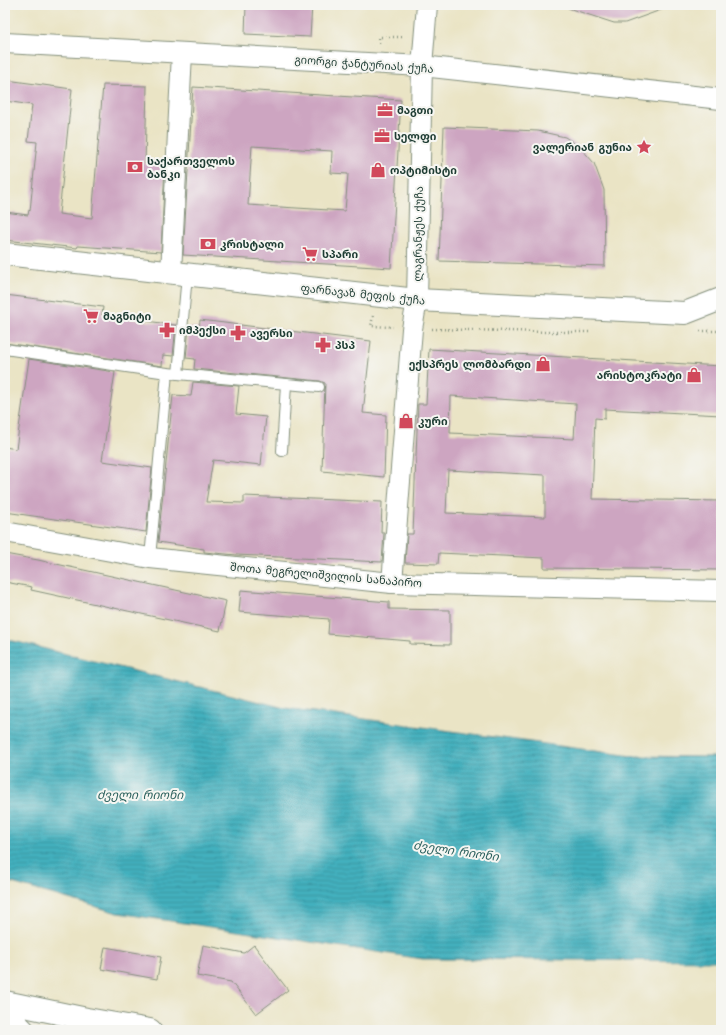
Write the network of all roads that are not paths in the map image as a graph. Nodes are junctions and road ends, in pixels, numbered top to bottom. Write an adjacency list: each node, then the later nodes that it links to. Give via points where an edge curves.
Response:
1 (427, 5): 4 (street, ლაგრანჟეს ქუჩა)
2 (5, 43): 3 (street, გიორგი ჭანტურიას ქუჩა)
3 (182, 53): 4 (street, გიორგი ჭანტურიას ქუჩა); 7 (street)
4 (422, 66): 5 (street, გიორგი ჭანტურიას ქუჩა); 9 (street, ლაგრანჟეს ქუჩა)
5 (721, 99)
6 (5, 254): 7 (main road, ფარნავაზ მეფის ქუჩა)
7 (179, 274): 9 (main road, ფარნავაზ მეფის ქუჩა); 12 (lane)
8 (721, 299): 9 (main road, ფარნავაზ მეფის ქუჩა, via 685,312)
9 (417, 300): 18 (street, ლაგრანჟეს ქუჩა, via 412,329)
10 (5, 349): 11 (lane)
11 (167, 373): 12 (lane); 17 (lane)
12 (178, 374): 13 (lane)
13 (286, 384): 14 (lane); 15 (lane)
14 (319, 387)
15 (282, 451)
16 (5, 532): 17 (street, შოთა მეგრელიშვილის სანაპირო)
17 (150, 558): 18 (street, შოთა მეგრელიშვილის სანაპირო)
18 (392, 583): 19 (street, შოთა მეგრელიშვილის სანაპირო)
19 (721, 591)
20 (5, 1002): 22 (main road)
21 (5, 1012): 23 (main road)
22 (78, 1025): 24 (main road)
23 (22, 1030)
24 (150, 1030)

